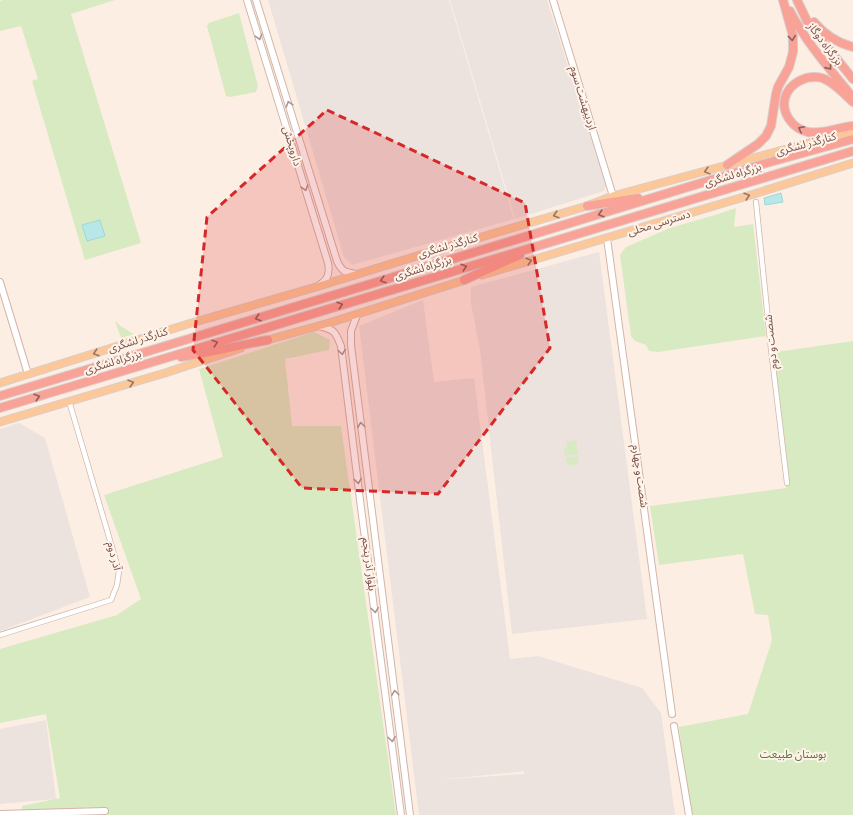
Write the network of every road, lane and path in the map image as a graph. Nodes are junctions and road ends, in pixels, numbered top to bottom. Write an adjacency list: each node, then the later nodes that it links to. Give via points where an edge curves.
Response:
1 (247, 0): 23 (street, داروپخش, one-way to 23)
2 (256, 0): 22 (street, داروپخش, one-way to 2)
3 (553, 0): 17 (street, اردیبهشت سوم)
4 (783, 0): 8 (highway, بزرگراه دوگاز, one-way to 8, via 816,52); 15 (highway, one-way to 15, via 793,36 793,52 789,67 778,87 770,126 766,136 758,144)
5 (797, 0): 6 (highway, via 830,38); 7 (highway, بزرگراه دوگاز, via 808,21)
6 (853, 47)
7 (853, 79)
8 (853, 98)
9 (853, 102): 10 (highway, one-way to 9, via 808,132 797,128 791,122 784,106 785,97 791,87 800,80 811,77 822,78 833,84)
10 (853, 126)
11 (853, 131): 15 (main road, کنارگذر لشگری)
12 (853, 139): 16 (highway, بزرگراه لشگری)
13 (853, 151): 21 (highway, بزرگراه لشگری)
14 (853, 163): 20 (main road, دسترسی محلی, one-way to 14)
15 (726, 165): 17 (main road, کنارگذر لشگری, one-way to 17)
16 (672, 192): 19 (highway); 34 (highway, بزرگراه لشگری, one-way to 34)
17 (613, 196): 19 (main road, کنارگذر لشگری)
18 (756, 202): 38 (street, شصت و دوم)
19 (587, 206): 24 (main road, کنارگذر لشگری, one-way to 24)
20 (607, 238): 25 (main road, دسترسی محلی, one-way to 20); 40 (street, شصت و چهارم)
21 (558, 239): 25 (highway); 31 (highway, بزرگراه لشگری, one-way to 21)
22 (337, 262): 23 (street, via 332,265); 24 (street, via 345,272)
23 (328, 263): 27 (street, داروپخش, via 328,278)
24 (358, 274): 27 (main road, کنارگذر لشگری)
25 (464, 280): 28 (main road)
26 (0, 282): 32 (street)
27 (316, 287): 32 (main road, کنارگذر لشگری, one-way to 32)
28 (357, 315): 29 (main road); 45 (street, بلوار آذر پنجم, one-way to 28, via 351,345 351,331)
29 (319, 326): 30 (main road); 44 (street, بلوار آذر پنجم, one-way to 44, via 332,329 341,346)
30 (268, 340): 31 (highway); 35 (main road, one-way to 30)
31 (151, 362): 36 (highway, بزرگراه لشگری, one-way to 31)
32 (28, 374): 33 (main road, کنارگذر لشگری)
33 (0, 383)
34 (0, 396)
35 (69, 401): 37 (main road); 39 (street, آذر دوم, via 119,571 117,585 111,600)
36 (0, 408)
37 (0, 422)
38 (787, 483)
39 (0, 635)
40 (672, 714)
41 (674, 726): 46 (street)
42 (105, 811): 43 (street)
43 (0, 814)
44 (402, 815)
45 (410, 815)
46 (689, 815)

